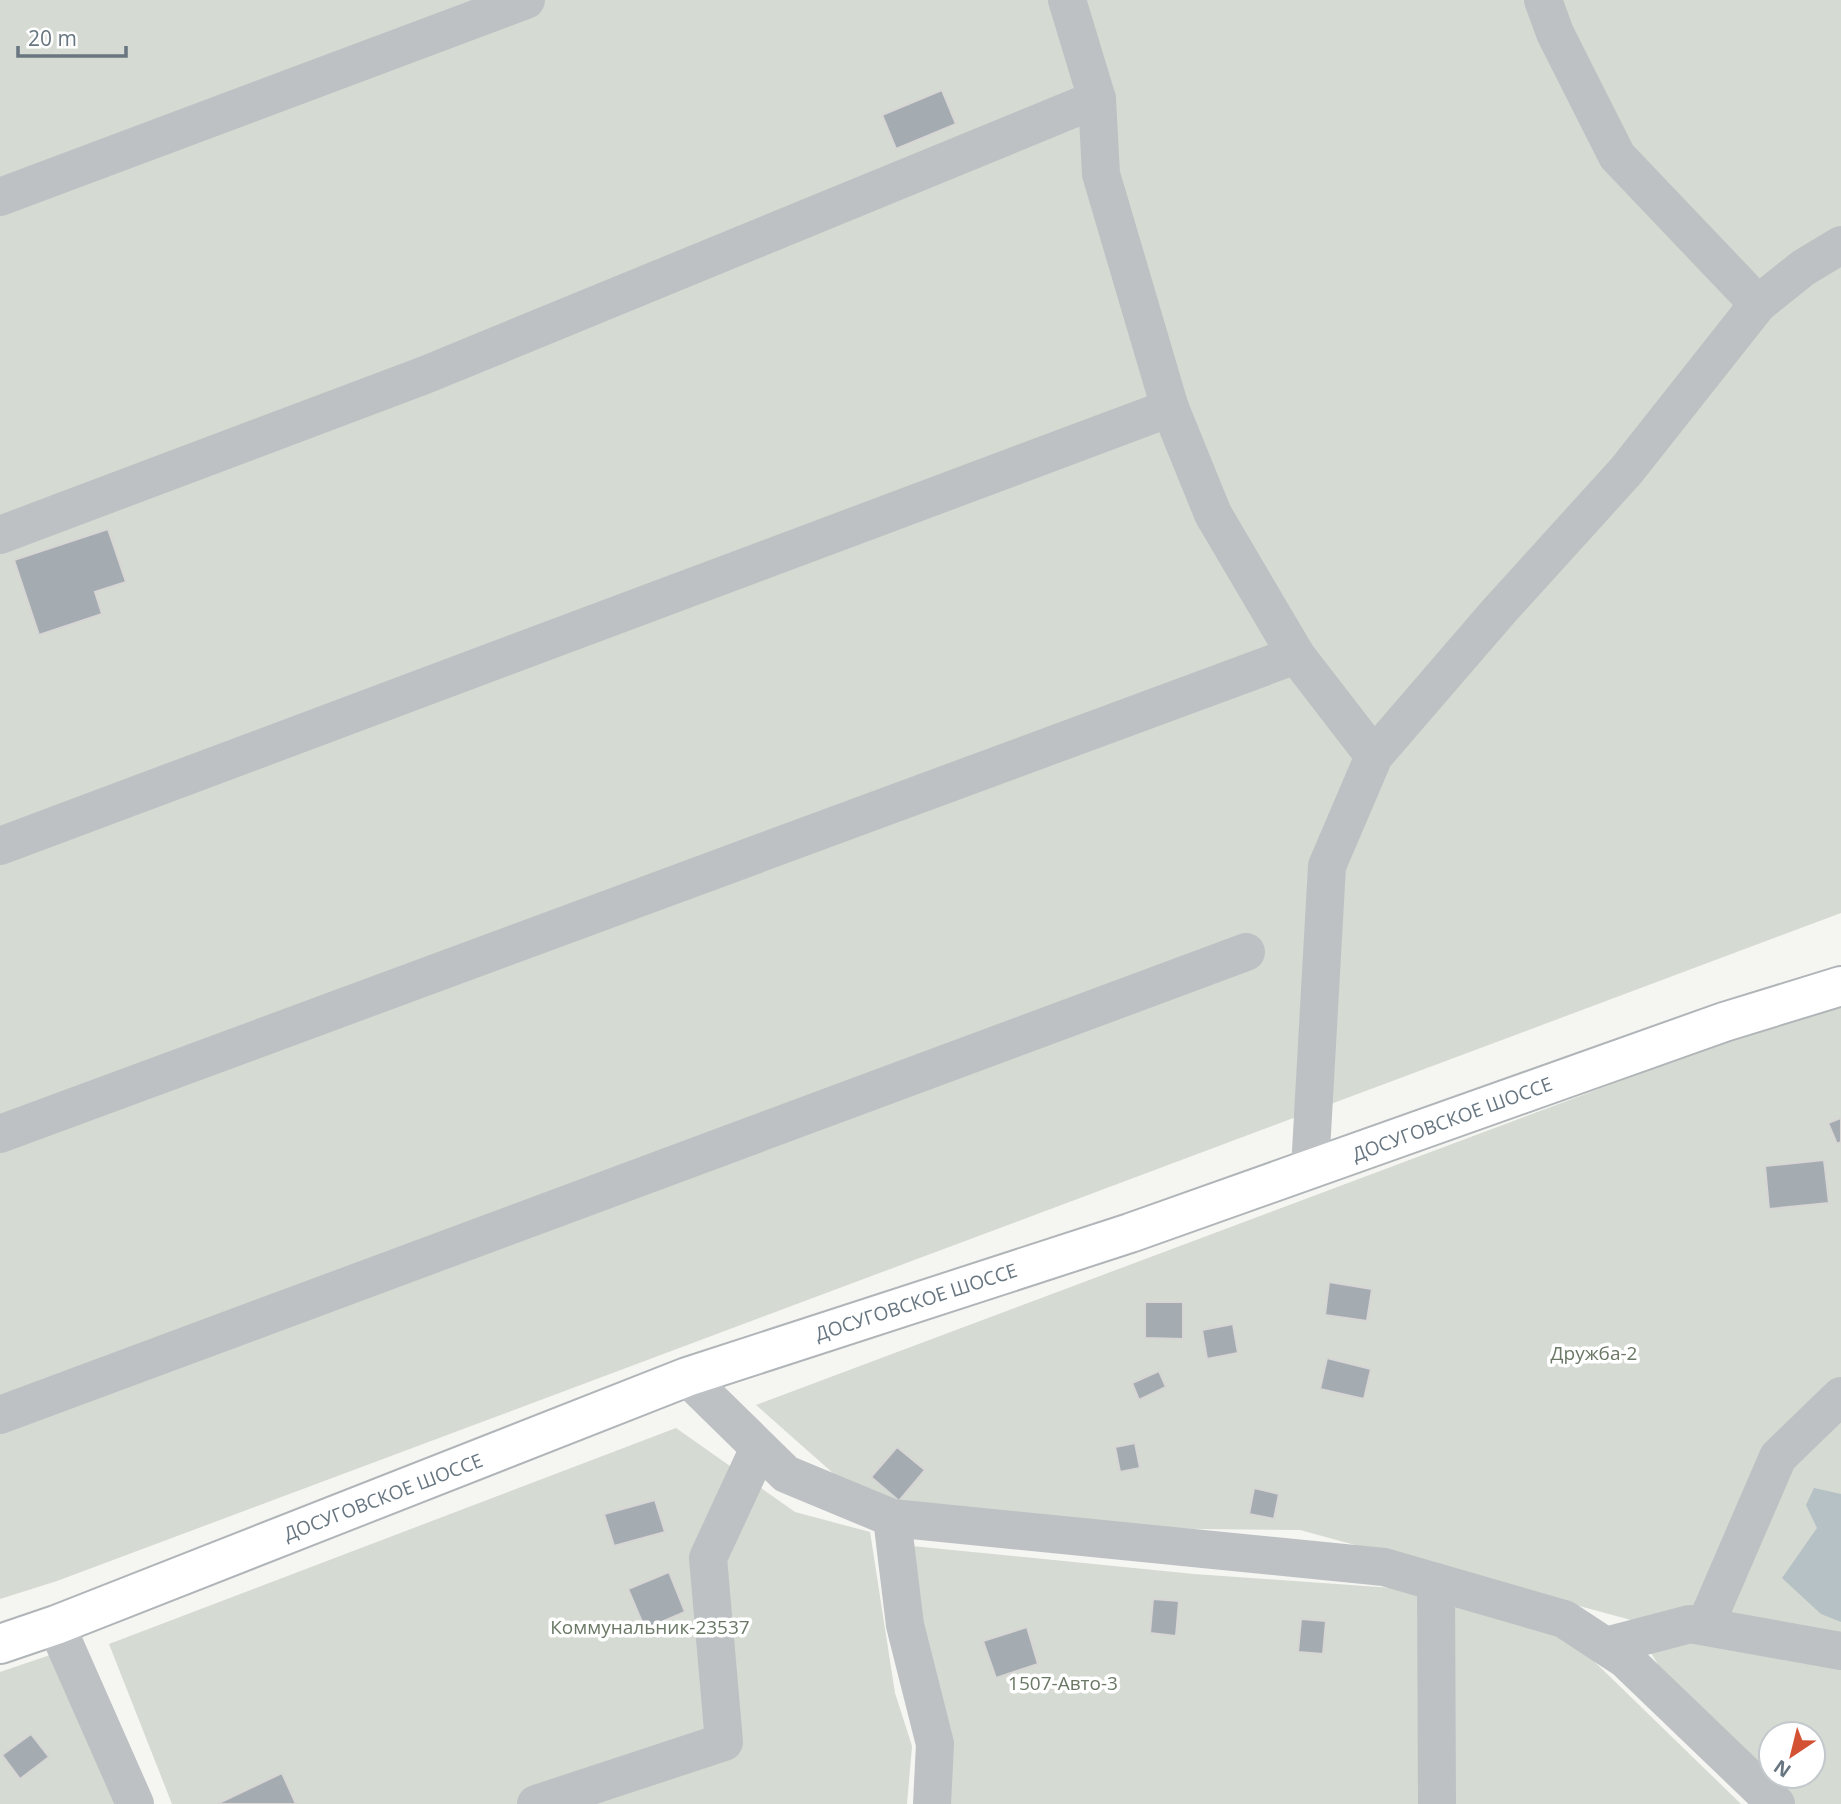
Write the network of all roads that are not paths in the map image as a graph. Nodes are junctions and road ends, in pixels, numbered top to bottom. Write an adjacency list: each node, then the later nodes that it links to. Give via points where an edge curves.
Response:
1 (526, 0): 5 (lane)
2 (1067, 0): 4 (lane)
3 (1543, 0): 7 (lane, via 1617,156)
4 (1097, 99): 8 (lane, via 1101,174); 9 (lane, via 425,375)
5 (0, 197)
6 (1841, 245): 7 (lane)
7 (1758, 304): 11 (lane, via 1626,471)
8 (1170, 408): 10 (lane, via 1213,514); 12 (lane)
9 (0, 535)
10 (1296, 655): 11 (lane); 15 (lane)
11 (1374, 756): 16 (lane, via 1327,866)
12 (0, 846)
13 (1246, 952): 19 (lane)
14 (1841, 986): 16 (main road, ДОСУГОВСКОЕ ШОССЕ, via 1724,1022)
15 (0, 1134)
16 (1310, 1169): 17 (main road, ДОСУГОВСКОЕ ШОССЕ, via 1130,1233)
17 (687, 1377): 20 (lane); 23 (main road, ДОСУГОВСКОЕ ШОССЕ)
18 (1841, 1396): 24 (lane, via 1778,1457)
19 (0, 1415)
20 (759, 1448): 21 (lane, via 786,1475); 29 (lane, via 708,1558 724,1742)
21 (892, 1518): 22 (lane, via 1384,1567); 30 (lane, via 905,1625 934,1744)
22 (1436, 1582): 26 (lane, via 1564,1619); 31 (lane)
23 (56, 1625): 25 (main road, ДОСУГОВСКОЕ ШОССЕ); 28 (lane)
24 (1705, 1626): 26 (lane, via 1690,1624); 27 (lane)
25 (2, 1638)
26 (1606, 1646): 32 (lane)
27 (1841, 1651)
28 (135, 1804)
29 (536, 1804)
30 (932, 1804)
31 (1437, 1804)
32 (1776, 1804)

